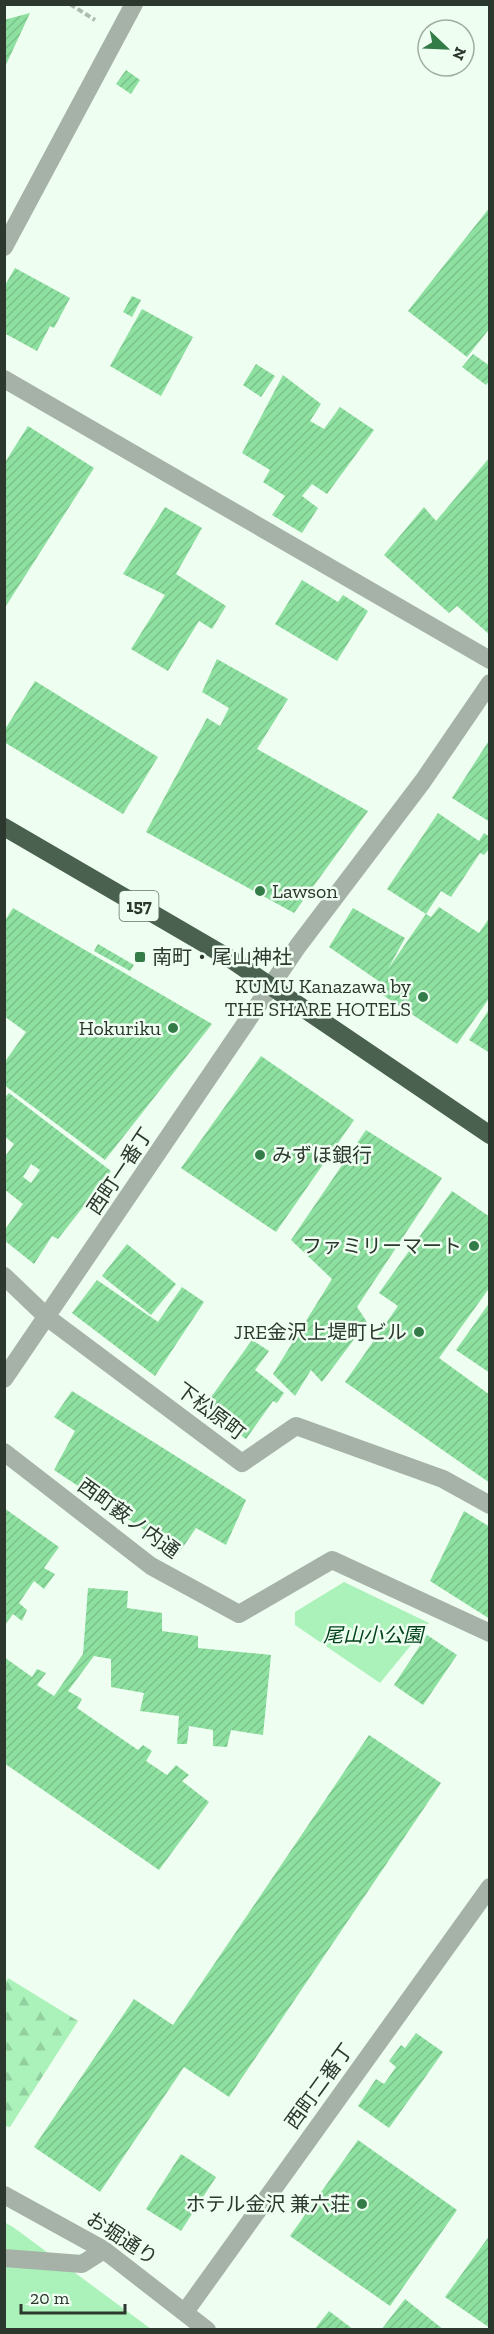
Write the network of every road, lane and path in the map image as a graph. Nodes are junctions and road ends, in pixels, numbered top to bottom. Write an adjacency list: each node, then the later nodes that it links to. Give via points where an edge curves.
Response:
1 (134, 4): 2 (street)
2 (4, 247)
3 (4, 379): 4 (street)
4 (489, 660)
5 (489, 683): 7 (street, 西町一番丁, via 423,781)
6 (4, 827): 7 (highway, 157)
7 (272, 986): 8 (highway, 157); 10 (street, 西町一番丁)
8 (489, 1135)
9 (4, 1276): 10 (street)
10 (48, 1318): 11 (street, 西町一番丁); 13 (street, 下松原町, via 242,1462 296,1426 442,1479)
11 (4, 1379)
12 (4, 1452): 14 (street, 西町薮ノ内通, via 151,1566 239,1614 333,1560)
13 (489, 1505)
14 (489, 1633)
15 (489, 1887): 19 (street, 西町二番丁)
16 (4, 2195): 17 (street, お堀通り)
17 (104, 2250): 18 (street, via 82,2264); 19 (street, お堀通り)
18 (4, 2258)
19 (185, 2312): 20 (street, お堀通り)
20 (207, 2330)

